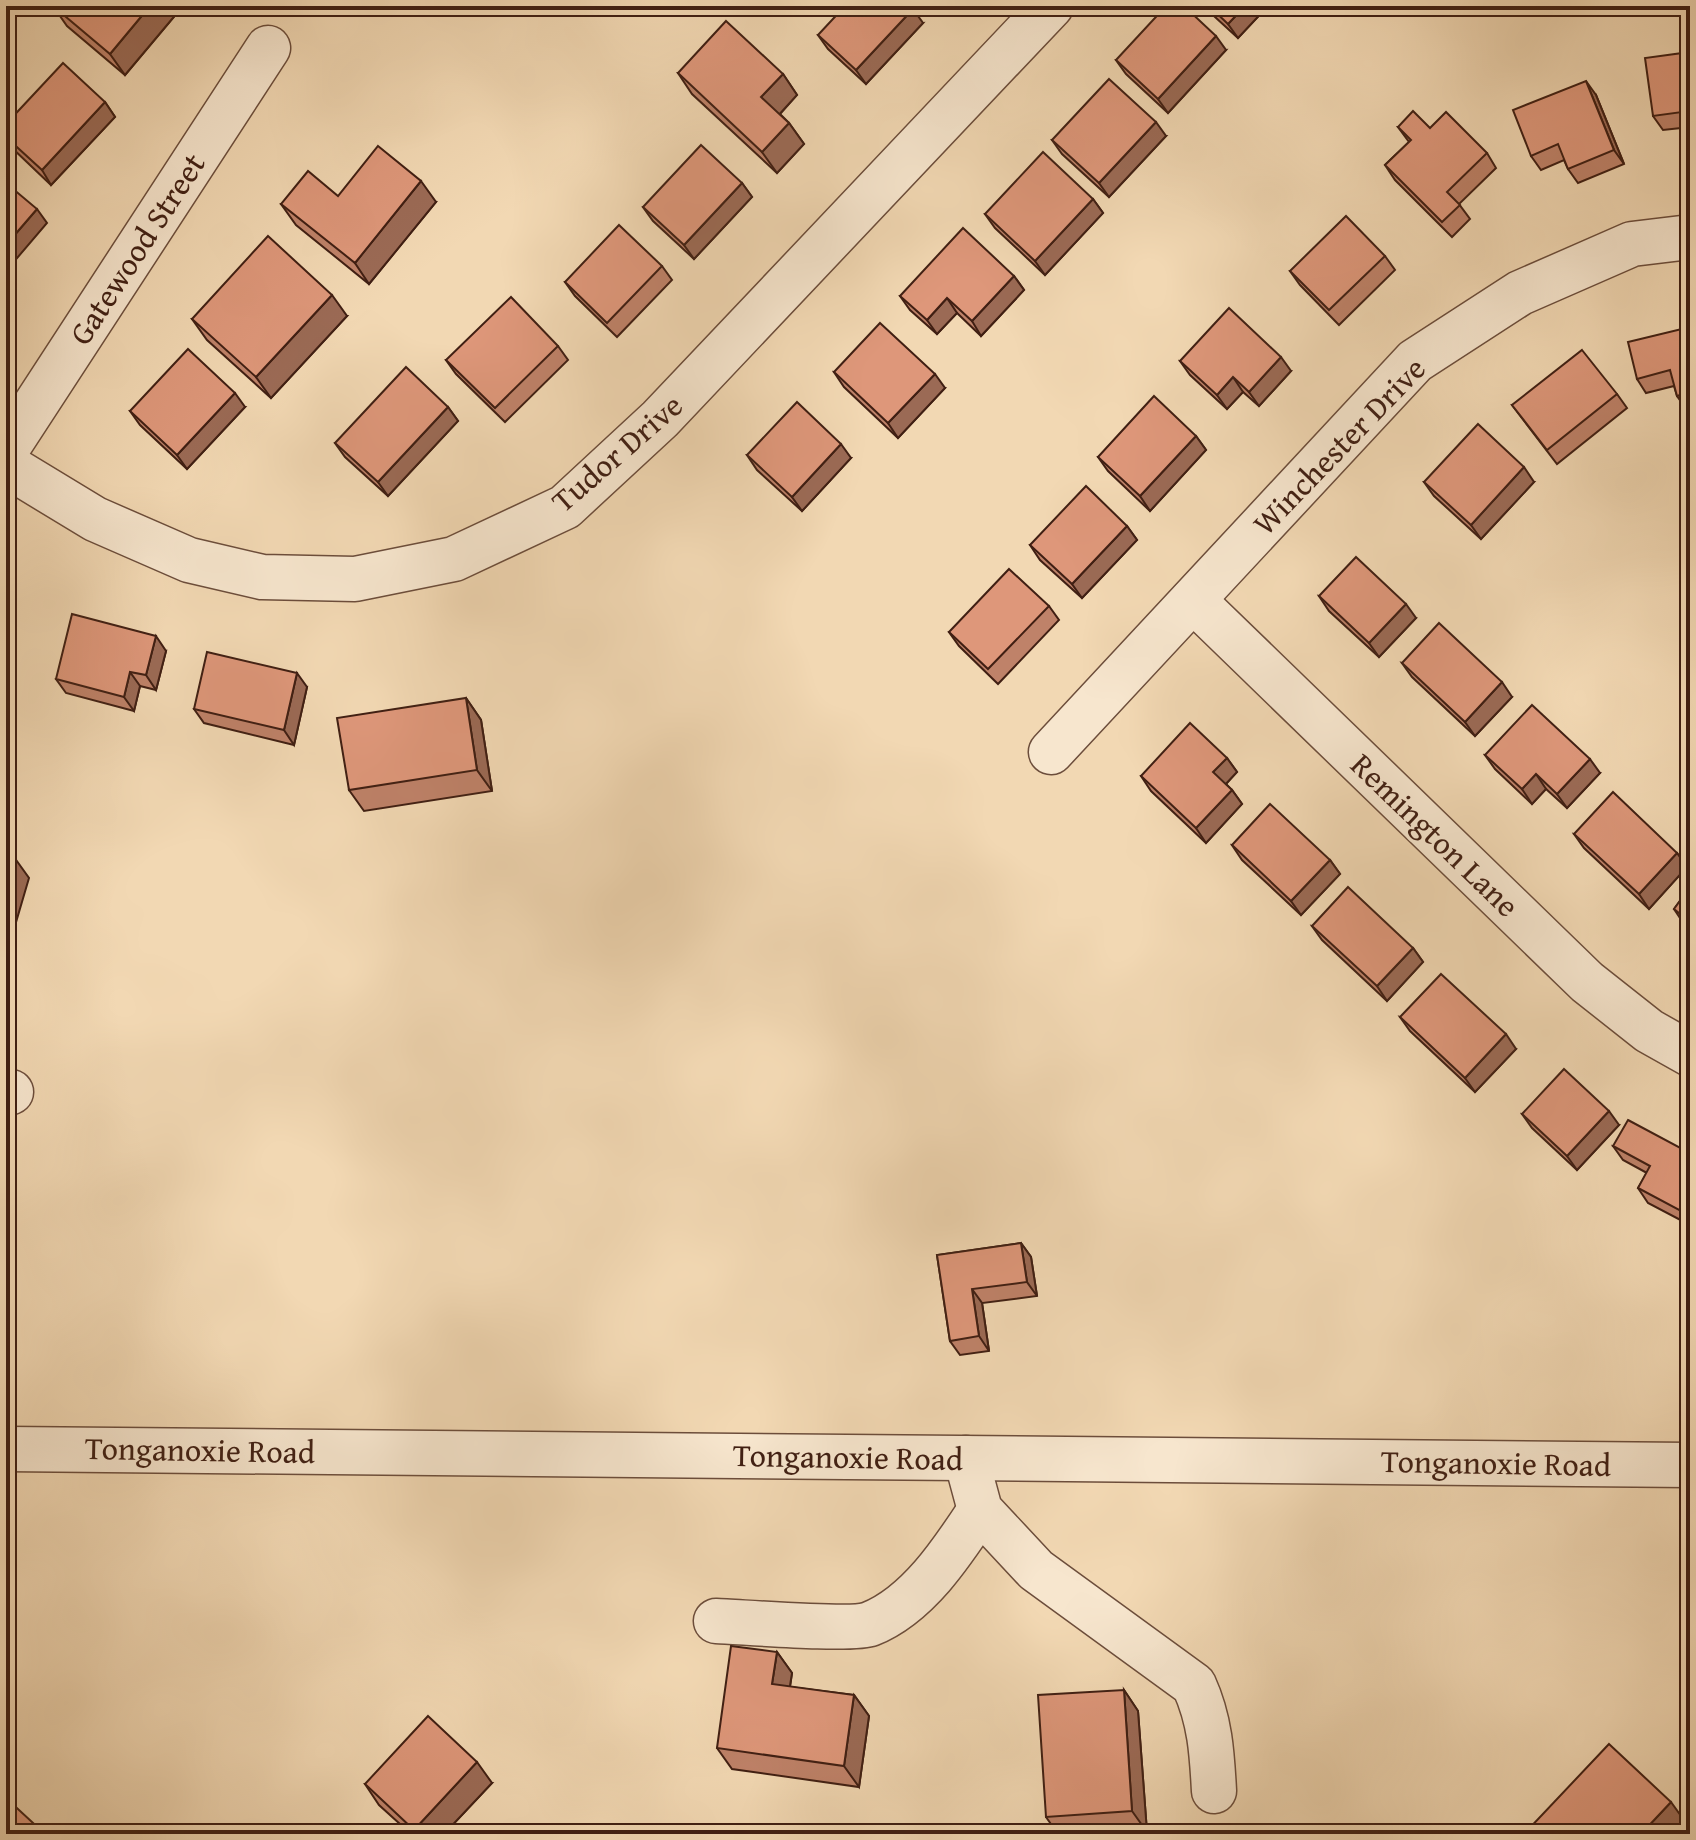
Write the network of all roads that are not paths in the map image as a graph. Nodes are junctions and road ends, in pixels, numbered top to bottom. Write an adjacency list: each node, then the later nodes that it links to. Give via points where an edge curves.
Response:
1 (1051, 6): 5 (street, Tudor Drive, via 660,419 565,507 454,559 355,579 262,577 189,560 95,519)
2 (268, 48): 4 (street, Gatewood Street)
3 (1690, 237): 6 (street, Winchester Drive, via 1632,244 1520,293 1415,361)
4 (6, 450)
5 (6, 465)
6 (1193, 600): 7 (street, Winchester Drive); 8 (street, Remington Lane, via 1587,982 1649,1031)
7 (1051, 752)
8 (1690, 1054)
9 (6, 1449): 10 (street, Tonganoxie Road)
10 (966, 1458): 11 (street, Tonganoxie Road); 12 (street)
11 (1690, 1465)
12 (980, 1510): 13 (street, via 928,1578 894,1611 867,1625); 14 (street, via 1036,1570 1194,1685 1205,1709)
13 (716, 1621)
14 (1214, 1791)

